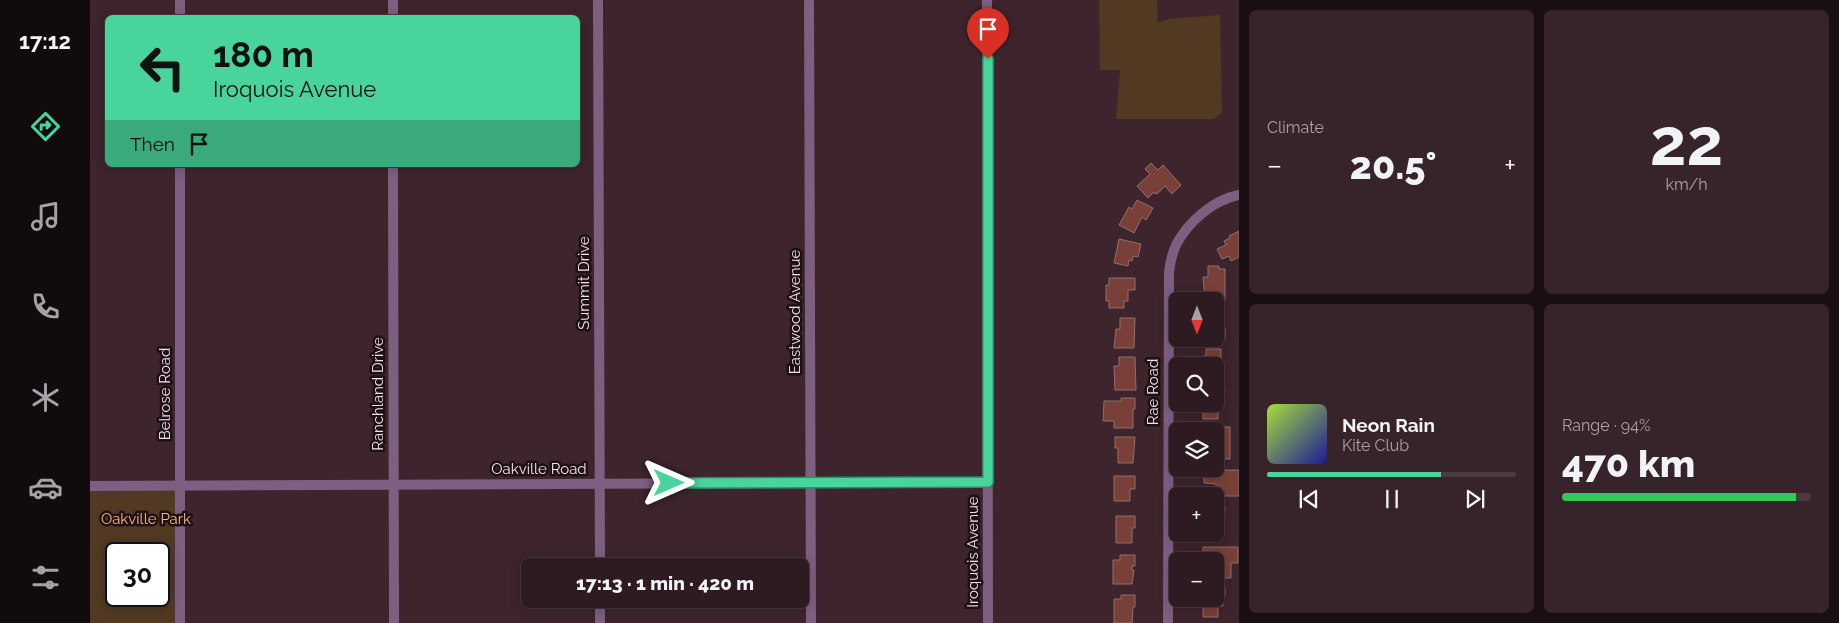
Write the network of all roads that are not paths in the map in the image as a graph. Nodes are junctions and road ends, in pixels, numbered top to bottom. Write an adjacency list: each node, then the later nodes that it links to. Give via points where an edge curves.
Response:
1 (180, 0): 6 (street)
2 (392, 0): 7 (street)
3 (598, 0): 14 (street, Summit Drive)
4 (809, 0): 11 (street, Eastwood Avenue)
5 (988, 0): 12 (street, Iroquois Avenue)
6 (180, 15)
7 (392, 15)
8 (180, 167): 16 (street, Belrose Road)
9 (393, 167): 13 (street, Ranchland Drive)
10 (1239, 195): 24 (street, Rae Road, via 1212,206 1193,222 1176,246 1169,272)
11 (811, 482): 12 (street, Oakville Road); 14 (street, Oakville Road); 22 (street, Eastwood Avenue)
12 (988, 482): 23 (street, Iroquois Avenue)
13 (394, 484): 14 (street, Oakville Road); 16 (street, Oakville Road); 20 (street, Ranchland Drive)
14 (600, 484): 17 (street, Summit Drive)
15 (90, 486): 16 (street, Oakville Road)
16 (180, 486): 19 (street, Belrose Road)
17 (600, 558)
18 (600, 608): 21 (street)
19 (180, 623)
20 (394, 623)
21 (600, 623)
22 (811, 623)
23 (988, 623)
24 (1168, 623)

